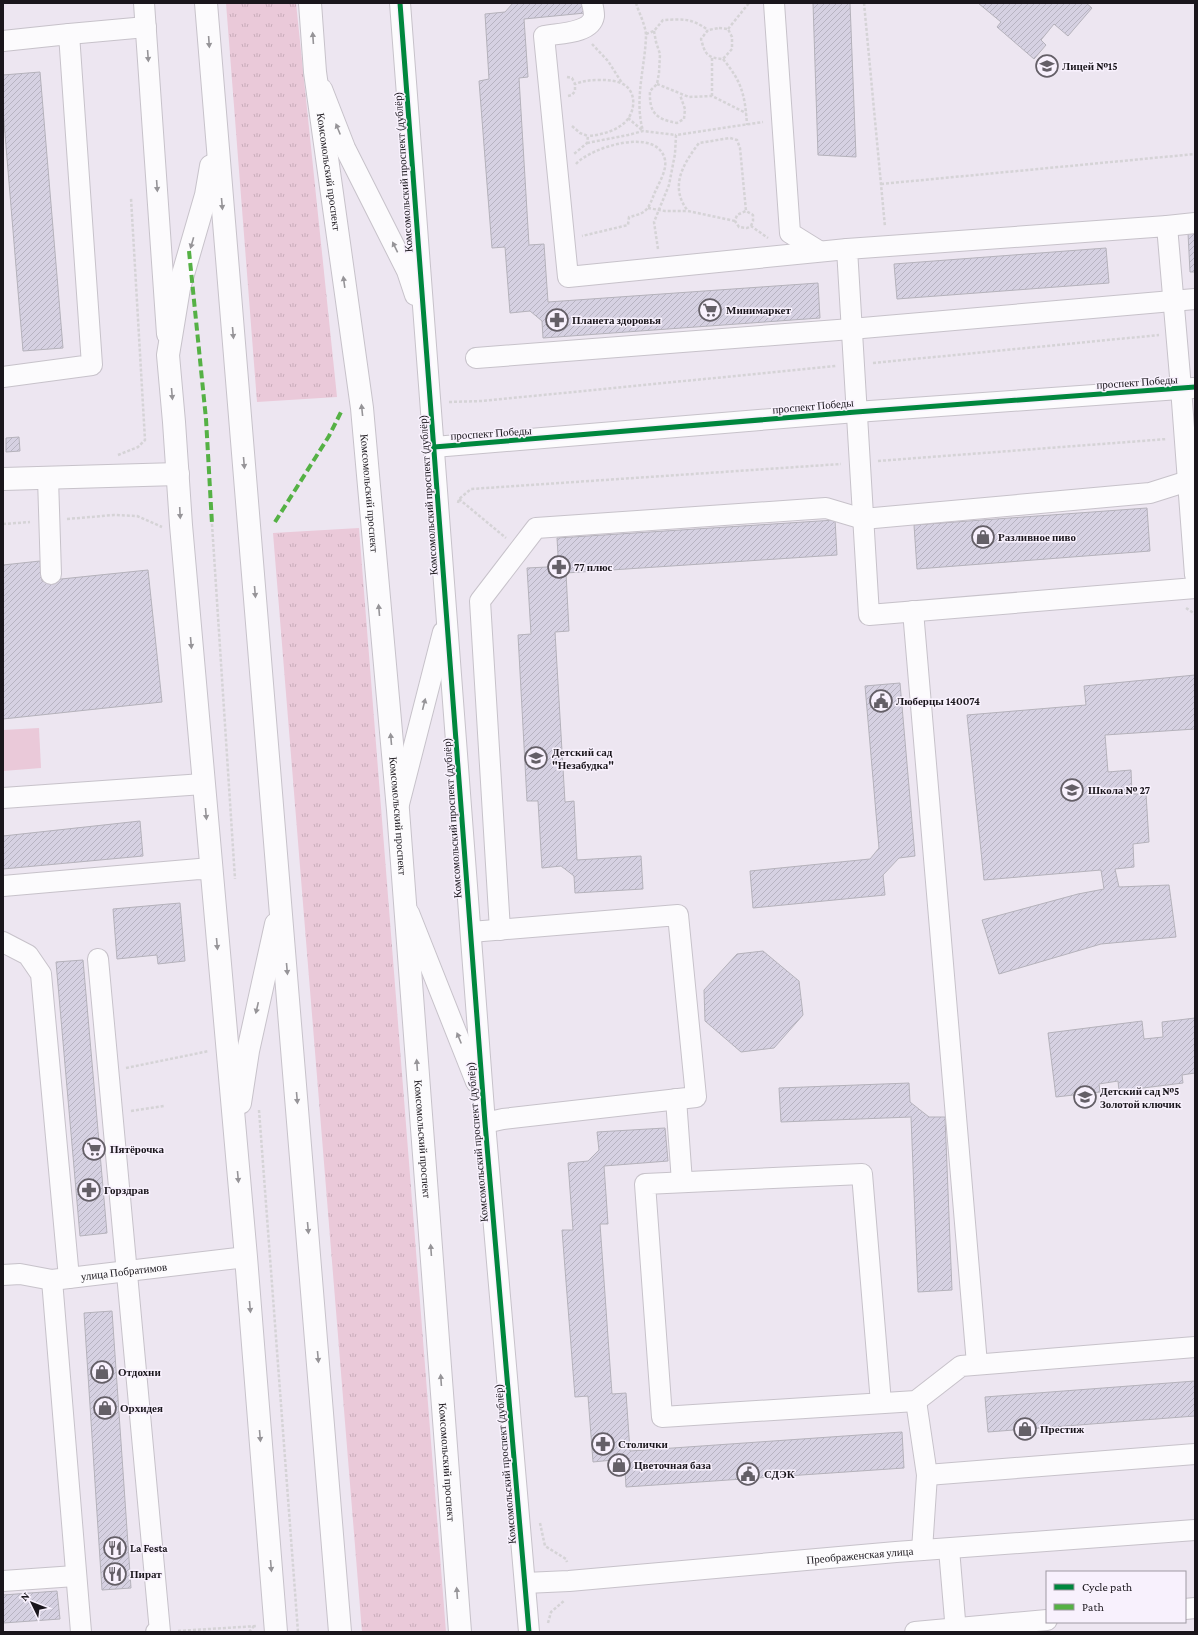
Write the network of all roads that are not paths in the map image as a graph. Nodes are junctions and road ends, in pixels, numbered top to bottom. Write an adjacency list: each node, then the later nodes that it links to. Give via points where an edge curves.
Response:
1 (144, 3): 7 (street)
2 (206, 3): 11 (main road, one-way to 11)
3 (310, 3): 10 (main road, Комсомольский проспект, one-way to 3)
4 (400, 3): 18 (street, Комсомольский проспект (дублёр))
5 (592, 3): 15 (street, via 594,16 589,25 583,29 544,36 568,277)
6 (774, 3): 15 (street, via 790,233)
7 (146, 27): 8 (street); 20 (street, one-way to 20)
8 (69, 34): 9 (street); 22 (street, via 92,365)
9 (3, 41)
10 (315, 72): 18 (street, one-way to 10, via 407,271 346,148); 38 (main road, Комсомольский проспект, one-way to 10, via 362,408)
11 (217, 137): 20 (main road, one-way to 20, via 206,195 179,288); 41 (main road, one-way to 41)
12 (1195, 223): 13 (street)
13 (1167, 226): 14 (street); 17 (street)
14 (847, 249): 15 (street); 19 (street)
15 (819, 252)
16 (1195, 299): 17 (street)
17 (1174, 301): 19 (street); 23 (street, via 1177,334)
18 (424, 322): 25 (street, Комсомольский проспект (дублёр))
19 (851, 329): 21 (street); 24 (street)
20 (168, 355): 26 (main road, one-way to 26)
21 (476, 358)
22 (3, 377)
23 (1188, 388): 24 (street, проспект Победы); 29 (street, via 1185,438)
24 (856, 412): 25 (street, проспект Победы); 30 (street)
25 (434, 447): 35 (street, Комсомольский проспект (дублёр))
26 (178, 474): 27 (main road); 36 (main road, one-way to 36)
27 (48, 478): 28 (main road); 31 (street)
28 (3, 480)
29 (1192, 480): 30 (street, via 1150,493); 32 (street)
30 (863, 519): 34 (street, via 869,615); 43 (street, via 826,508 536,528 480,601)
31 (51, 574)
32 (1195, 576)
33 (1195, 588): 34 (street)
34 (913, 611): 57 (street)
35 (447, 615): 38 (street, one-way to 35); 44 (street, Комсомольский проспект (дублёр))
36 (203, 784): 37 (street); 39 (main road, one-way to 39)
37 (3, 798)
38 (398, 810): 42 (main road, Комсомольский проспект)
39 (211, 870): 40 (street); 50 (main road, one-way to 50)
40 (3, 886)
41 (281, 902): 50 (main road, one-way to 50, via 248,1051); 74 (main road, one-way to 74)
42 (405, 903): 48 (street, one-way to 42); 75 (main road, Комсомольский проспект, one-way to 42)
43 (500, 930): 44 (street); 47 (street, via 678,915 696,1097)
44 (471, 932): 48 (street, Комсомольский проспект (дублёр))
45 (3, 942): 55 (street, via 28,955 41,974)
46 (98, 959): 53 (street)
47 (676, 1099): 49 (street); 51 (street)
48 (484, 1100): 49 (street, Комсомольский проспект (дублёр))
49 (485, 1123): 67 (street, Комсомольский проспект (дублёр))
50 (235, 1138): 52 (main road, one-way to 52)
51 (682, 1182): 59 (street, via 862,1174); 59 (street, via 645,1184 662,1417)
52 (246, 1257): 53 (street, улица Побратимов); 69 (main road, one-way to 69)
53 (126, 1272): 55 (street, улица Побратимов); 73 (street)
54 (3, 1275): 55 (street, улица Побратимов, via 20,1274)
55 (60, 1279): 65 (street)
56 (1195, 1347): 57 (street)
57 (977, 1364): 58 (street, via 961,1366)
58 (916, 1401): 59 (street); 61 (street)
59 (881, 1403)
60 (1195, 1454): 61 (street)
61 (927, 1476): 64 (street)
62 (1195, 1530): 63 (street, Преображенская улица)
63 (949, 1549): 64 (street, Преображенская улица); 70 (street)
64 (922, 1550): 67 (street, Преображенская улица)
65 (75, 1576): 66 (street); 71 (street)
66 (3, 1581)
67 (525, 1583): 76 (street, Комсомольский проспект (дублёр))
68 (1046, 1620): 70 (street)
69 (269, 1629)
70 (956, 1630): 77 (street)
71 (81, 1632)
72 (156, 1632): 73 (street)
73 (160, 1632)
74 (340, 1632)
75 (460, 1632)
76 (529, 1632)
77 (915, 1632)

